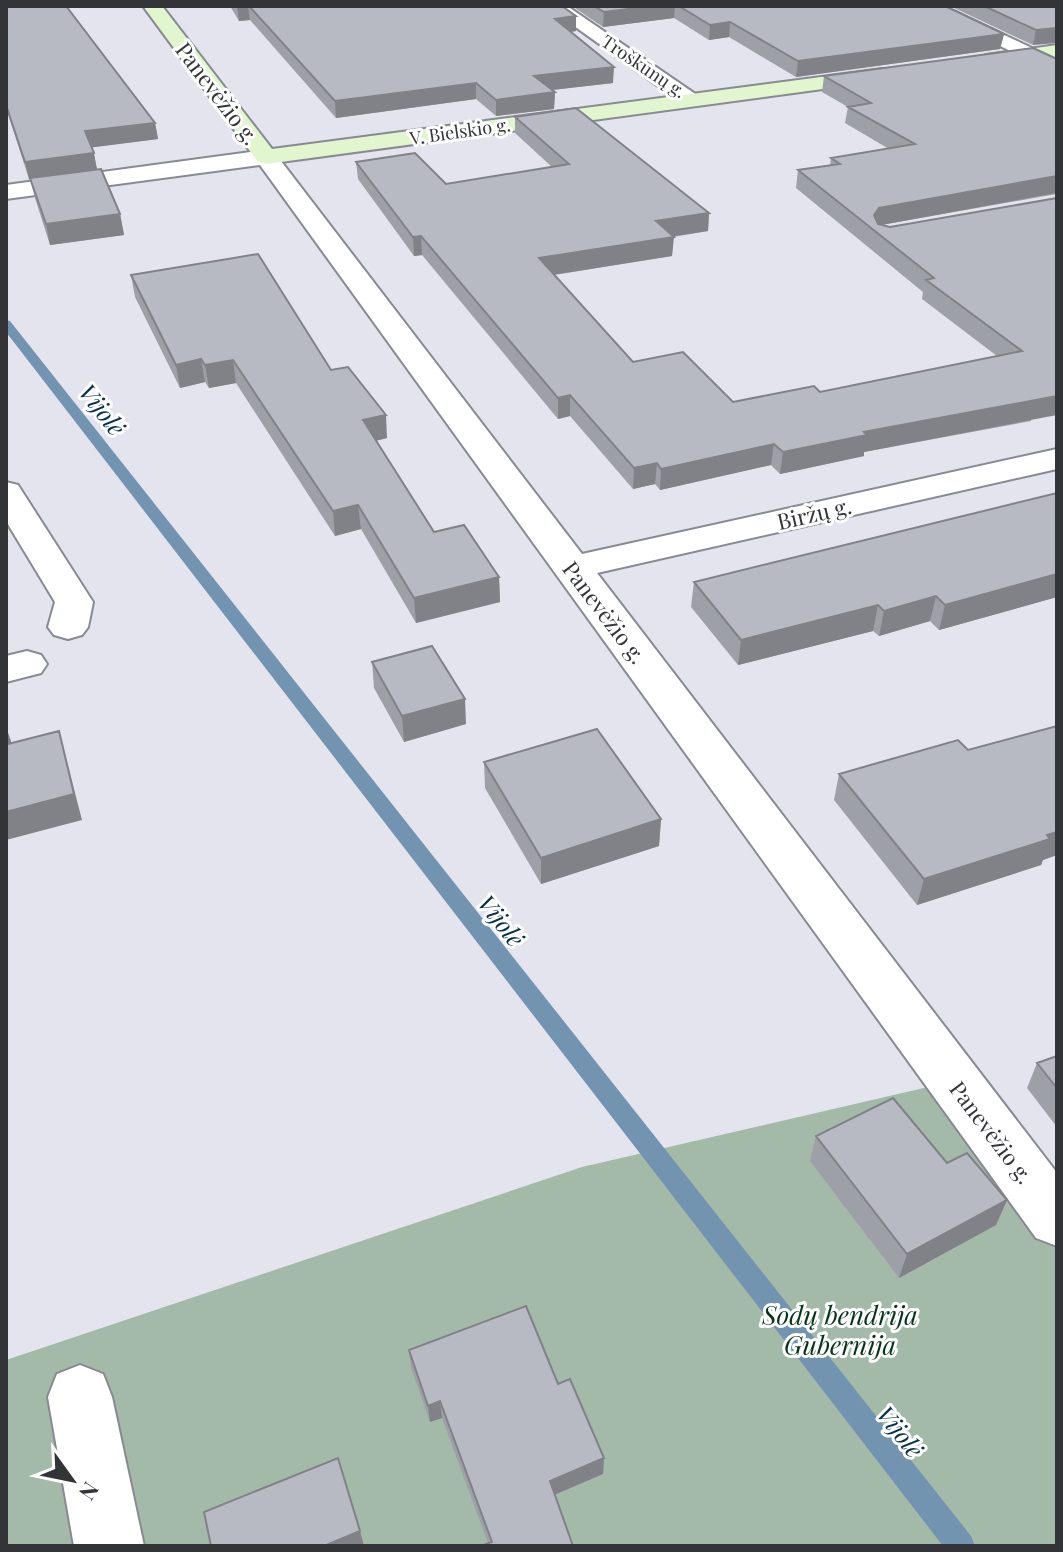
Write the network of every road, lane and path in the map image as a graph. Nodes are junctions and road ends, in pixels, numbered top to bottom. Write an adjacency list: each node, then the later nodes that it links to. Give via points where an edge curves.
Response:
1 (152, 6): 10 (street, Panevėžio g.)
2 (555, 6): 9 (street, Troškūnų g.)
3 (928, 6): 5 (street)
4 (1057, 51): 5 (street)
5 (1031, 55): 6 (street); 7 (street)
6 (969, 63)
7 (1057, 68)
8 (907, 71): 9 (street, V. Bielskio g.)
9 (693, 100): 10 (street, V. Bielskio g.)
10 (266, 157): 11 (street, V. Bielskio g.); 14 (street, Panevėžio g.)
11 (6, 192)
12 (1057, 459): 14 (street, Biržų g.)
13 (6, 492): 15 (street)
14 (572, 567): 16 (street, Panevėžio g.)
15 (71, 614)
16 (1057, 1219)
17 (80, 1397): 18 (street)
18 (109, 1546)

